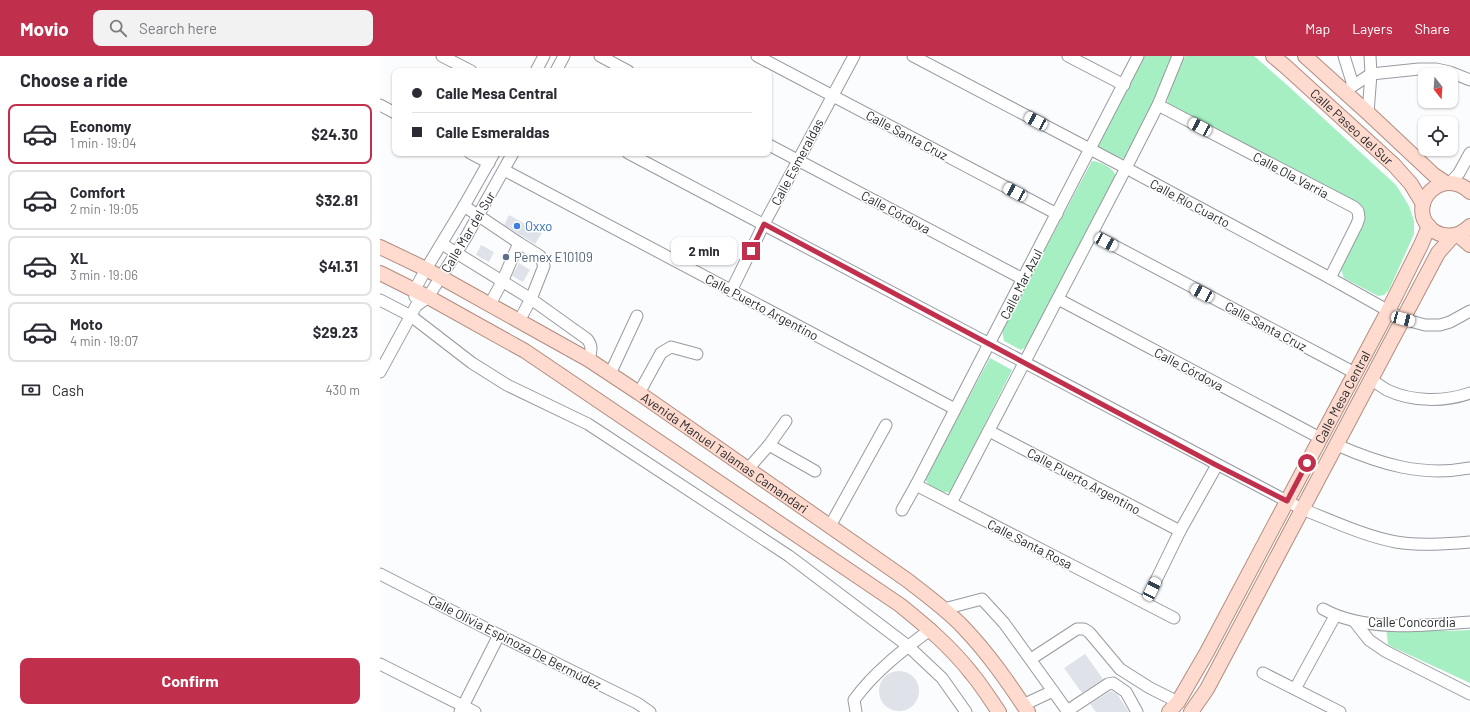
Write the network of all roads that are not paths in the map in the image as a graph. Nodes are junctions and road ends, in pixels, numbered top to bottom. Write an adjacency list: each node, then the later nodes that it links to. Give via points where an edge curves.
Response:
1 (442, 56): 15 (street)
2 (544, 56): 16 (street)
3 (564, 56): 17 (street)
4 (600, 56): 18 (street)
5 (757, 56): 23 (street, Calle Santa Cruz)
6 (854, 56): 23 (street, Calle Esmeraldas)
7 (913, 56): 29 (street, Calle Río Cuarto)
8 (1068, 56): 21 (street)
9 (1138, 56): 21 (street, Calle Mar Azul)
10 (1178, 56): 25 (street)
11 (1272, 56): 39 (main road, Calle Paseo del Sur, via 1394,165 1411,184)
12 (1306, 56): 22 (main road, Calle Paseo del Sur)
13 (1344, 56): 22 (street)
14 (1370, 56): 19 (street)
15 (465, 68)
16 (538, 68)
17 (558, 68)
18 (622, 68)
19 (1371, 74): 20 (street, via 1430,69 1450,72); 22 (street); 27 (street)
20 (1470, 80)
21 (1124, 85): 29 (street, Calle Mar Azul)
22 (1349, 88): 27 (main road, Calle Paseo del Sur)
23 (833, 96): 34 (street, Calle Esmeraldas); 41 (street, Calle Santa Cruz)
24 (380, 105): 26 (street)
25 (1158, 105): 35 (street); 56 (street, Calle Ola Varria, via 1358,211 1357,224)
26 (392, 111)
27 (1368, 113): 37 (main road, Calle Paseo del Sur, via 1434,175)
28 (772, 147): 34 (street, Calle Córdova)
29 (1091, 149): 35 (street, Calle Río Cuarto); 41 (street, Calle Mar Azul)
30 (1470, 153): 37 (street, via 1459,173)
31 (511, 156): 36 (street, Calle Mar del Sur)
32 (634, 156): 43 (street)
33 (491, 158): 40 (street, Calle Mar del Sur)
34 (798, 160): 43 (street, Calle Esmeraldas); 57 (street, Calle Córdova)
35 (1126, 168): 46 (street); 56 (street, Calle Río Cuarto)
36 (504, 170): 42 (street, Calle Mar del Sur); 60 (street, Calle Puerto Argentino)
37 (1448, 183): 38 (main road, Calle Paseo del Sur, via 1461,186); 39 (main road, via 1434,188)
38 (1470, 192)
39 (1423, 204): 44 (main road, Calle Paseo del Sur)
40 (464, 206): 42 (street); 49 (street, Calle Mar del Sur)
41 (1057, 214): 57 (street, Calle Mar Azul)
42 (478, 217): 48 (street); 52 (street, Calle Mar del Sur)
43 (764, 224): 60 (street, Calle Esmeraldas); 72 (street)
44 (1428, 226): 47 (main road, via 1435,232); 67 (main road, Calle Mesa Central)
45 (1470, 226): 47 (main road, Calle Mesa Central)
46 (1092, 234): 63 (street); 77 (street, Calle Santa Cruz)
47 (1455, 235): 50 (main road); 70 (main road, Calle Mesa Central, via 1438,253)
48 (519, 243): 58 (street); 62 (street, via 540,256 544,266)
49 (442, 244): 52 (street); 53 (street, Calle Mar del Sur)
50 (1470, 245)
51 (380, 247): 53 (main road, Avenida Manuel Talamas Camandari)
52 (456, 253): 55 (street, Calle Mar del Sur); 58 (street)
53 (426, 269): 55 (main road, Avenida Manuel Talamas Camandari); 59 (street, Calle Mar del Sur)
54 (380, 273): 59 (main road, Avenida Manuel Talamas Camandari)
55 (441, 278): 61 (street, Calle Mar del Sur); 65 (main road, Avenida Manuel Talamas Camandari)
56 (1330, 278): 67 (street, Calle Río Cuarto)
57 (1023, 279): 72 (street, Calle Mar Azul)
58 (502, 282): 62 (street); 65 (street)
59 (414, 291): 61 (main road, Avenida Manuel Talamas Camandari); 66 (street)
60 (731, 291): 82 (street, Calle Puerto Argentino)
61 (428, 297): 66 (street, Calle Mar del Sur); 109 (main road, Avenida Manuel Talamas Camandari, via 525,351 894,600)
62 (531, 299): 71 (street); 74 (street, via 587,339 592,349)
63 (1058, 299): 75 (street); 86 (street, Calle Córdova)
64 (380, 300): 66 (street)
65 (490, 304): 71 (main road, Avenida Manuel Talamas Camandari)
66 (413, 311): 76 (street, Calle Mar del Sur); 111 (street, via 472,363 507,386 588,424 789,556)
67 (1388, 311): 70 (street, Calle Río Cuarto); 77 (main road, Calle Mesa Central)
68 (1470, 311): 70 (street, Calle Río Cuarto, via 1440,325 1425,325)
69 (637, 316): 78 (street)
70 (1403, 319): 79 (main road, Calle Mesa Central)
71 (519, 321): 74 (main road, Avenida Manuel Talamas Camandari)
72 (990, 344): 75 (street); 82 (street, Calle Mar Azul)
73 (697, 354): 80 (street, via 671,347 661,353)
74 (589, 360): 78 (main road, Avenida Manuel Talamas Camandari)
75 (1024, 363): 85 (street); 89 (street)
76 (380, 372)
77 (1355, 372): 86 (main road, Calle Mesa Central)
78 (610, 374): 80 (main road, Avenida Manuel Talamas Camandari)
79 (1371, 379): 81 (street, via 1386,389 1409,396 1438,399); 88 (main road, Calle Mesa Central)
80 (639, 393): 91 (main road, Avenida Manuel Talamas Camandari)
81 (1470, 393)
82 (956, 409): 93 (street, Calle Mar Azul)
83 (786, 421): 87 (street)
84 (886, 425): 98 (street)
85 (989, 431): 95 (street); 99 (street, Calle Puerto Argentino)
86 (1320, 438): 94 (main road, Calle Mesa Central)
87 (769, 445): 91 (street); 92 (street)
88 (1337, 445): 90 (street, via 1368,458 1415,470 1446,471); 96 (main road, Calle Mesa Central)
89 (1216, 465): 94 (street); 99 (street)
90 (1470, 468)
91 (748, 469): 98 (main road, Avenida Manuel Talamas Camandari)
92 (815, 471)
93 (916, 485): 95 (street, Calle Santa Rosa); 97 (street, Calle Mar Azul)
94 (1287, 501): 96 (street); 118 (main road, Calle Mesa Central, via 1207,652)
95 (951, 503): 102 (street, Calle Santa Rosa)
96 (1302, 509): 100 (street, via 1396,542); 128 (main road, Calle Mesa Central, via 1207,689)
97 (902, 510)
98 (830, 526): 103 (main road, Avenida Manuel Talamas Camandari)
99 (1180, 531): 102 (street)
100 (1470, 542)
101 (380, 574): 110 (street, Calle Olivia Espinoza De Bermúdez)
102 (1145, 603): 106 (street, Calle Santa Rosa)
103 (944, 609): 112 (street, via 982,599); 120 (main road, Avenida Manuel Talamas Camandari, via 980,646)
104 (1323, 609): 105 (street, Calle Concordia)
105 (1335, 616): 107 (street, Calle Concordia); 115 (street)
106 (1174, 618)
107 (1354, 621): 108 (street, Calle Concordia, via 1404,625); 117 (street, Calle Concordia, via 1370,640 1385,651)
108 (1470, 622)
109 (931, 629): 111 (street); 125 (main road, Avenida Manuel Talamas Camandari, via 973,675)
110 (499, 635): 119 (street); 122 (street, Calle Olivia Espinoza De Bermúdez, via 637,703)
111 (908, 646): 123 (street, via 863,688 854,700); 124 (street, via 942,678)
112 (1031, 659): 116 (street); 118 (street, via 1077,629 1084,629 1120,669)
113 (380, 664): 119 (street)
114 (1263, 673): 115 (street)
115 (1295, 689): 129 (street)
116 (1053, 690): 120 (street); 126 (street)
117 (1470, 694)
118 (1174, 707): 128 (main road)
119 (462, 709): 121 (street)
120 (1026, 709)
121 (475, 712)
122 (650, 712)
123 (856, 712)
124 (966, 712)
125 (999, 712)
126 (1067, 712): 127 (street, via 1113,683 1126,692)
127 (1137, 712)
128 (1191, 712)
129 (1340, 712)

